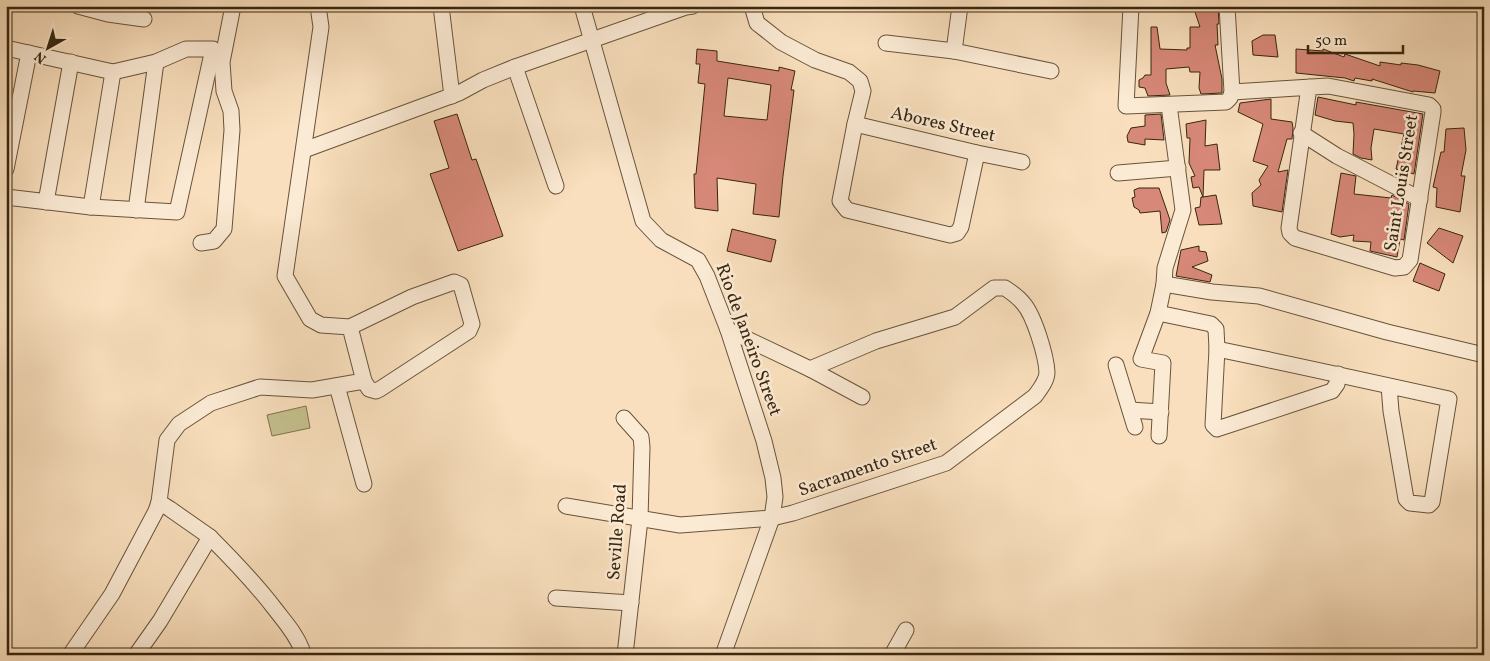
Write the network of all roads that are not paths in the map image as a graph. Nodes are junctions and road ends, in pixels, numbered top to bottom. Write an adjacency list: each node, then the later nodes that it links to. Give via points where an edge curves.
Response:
1 (78, 6): 11 (street)
2 (233, 6): 40 (street, via 222,62 232,130 224,229 214,241)
3 (318, 6): 28 (street, via 321,27)
4 (441, 6): 24 (street)
5 (582, 6): 12 (street, Rio de Janeiro Street)
6 (693, 6): 12 (street)
7 (752, 6): 26 (street, via 757,23 781,42 814,60 849,72 860,81 863,91)
8 (960, 6): 15 (street)
9 (1131, 6): 25 (street, via 1126,106)
10 (1228, 6): 23 (street)
11 (144, 19)
12 (592, 41): 19 (street); 44 (street, Rio de Janeiro Street, via 642,222 661,240 698,260)
13 (886, 43): 15 (street)
14 (6, 48): 16 (street)
15 (954, 51): 20 (street)
16 (29, 53): 17 (street); 32 (street)
17 (71, 62): 21 (street); 37 (street)
18 (156, 62): 21 (street); 39 (street); 39 (street, via 186,49 213,48 177,212)
19 (515, 67): 24 (street); 34 (street)
20 (1051, 71)
21 (113, 72): 38 (street)
22 (1309, 87): 23 (street); 27 (street); 36 (street, Saint Louis Street, via 1328,86 1433,108)
23 (1232, 92): 25 (street, via 1226,102)
24 (452, 96): 28 (street)
25 (1169, 105): 31 (street)
26 (854, 124): 29 (street, Abores Street); 29 (street, via 840,201 852,212 950,235 956,233 961,227)
27 (1302, 134): 36 (street); 36 (street, Saint Louis Street, via 1289,228 1295,238 1396,268 1404,267 1410,260)
28 (304, 150): 43 (street, via 286,276 310,319 321,325)
29 (977, 154): 30 (street, Abores Street)
30 (1022, 162)
31 (1178, 168): 33 (street); 41 (street, via 1183,210 1165,268)
32 (6, 169)
33 (1118, 173)
34 (556, 186)
35 (6, 197): 37 (street)
36 (1420, 199)
37 (46, 202): 38 (street)
38 (91, 207): 39 (street)
39 (136, 210)
40 (201, 243)
41 (1164, 284): 42 (street); 46 (street, via 1259,296)
42 (1158, 313): 45 (street, via 1211,324 1216,329); 55 (street, via 1141,359 1164,363)
43 (350, 328): 50 (street); 50 (street, via 412,297 454,282 460,285 472,324 470,331 376,391 369,389)
44 (728, 330): 48 (street); 62 (street, Rio de Janeiro Street, via 773,478)
45 (1217, 349): 49 (street); 49 (street, via 1213,425 1217,429 1332,391 1338,384)
46 (1484, 355)
47 (1116, 365): 54 (street)
48 (810, 369): 53 (street); 62 (street, Sacramento Street, via 876,341 955,317 994,288 1005,288 1024,304 1033,319 1047,372 1035,396 946,464)
49 (1338, 374): 52 (street)
50 (364, 381): 51 (street)
51 (337, 386): 59 (street); 60 (street, via 312,390 260,387 211,403 179,424 167,440)
52 (1389, 386): 52 (street, via 1449,400 1429,505 1410,503 1406,499)
53 (862, 397)
54 (1130, 410): 55 (street); 57 (street)
55 (1161, 412): 58 (street)
56 (624, 418): 63 (street, Seville Road, via 641,437)
57 (1135, 427)
58 (1160, 436)
59 (364, 484)
60 (159, 502): 64 (street); 69 (street, via 112,594)
61 (566, 506): 63 (street, Sacramento Street)
62 (772, 518): 63 (street, Sacramento Street, via 680,525); 72 (street, Rio de Janeiro Street)
63 (640, 519): 66 (street, Seville Road)
64 (210, 537): 68 (street, via 265,595 296,636); 70 (street)
65 (556, 598): 66 (street)
66 (631, 603): 71 (street, Seville Road)
67 (906, 630): 73 (street)
68 (302, 650)
69 (70, 655)
70 (136, 655)
71 (625, 655)
72 (723, 655)
73 (892, 655)

